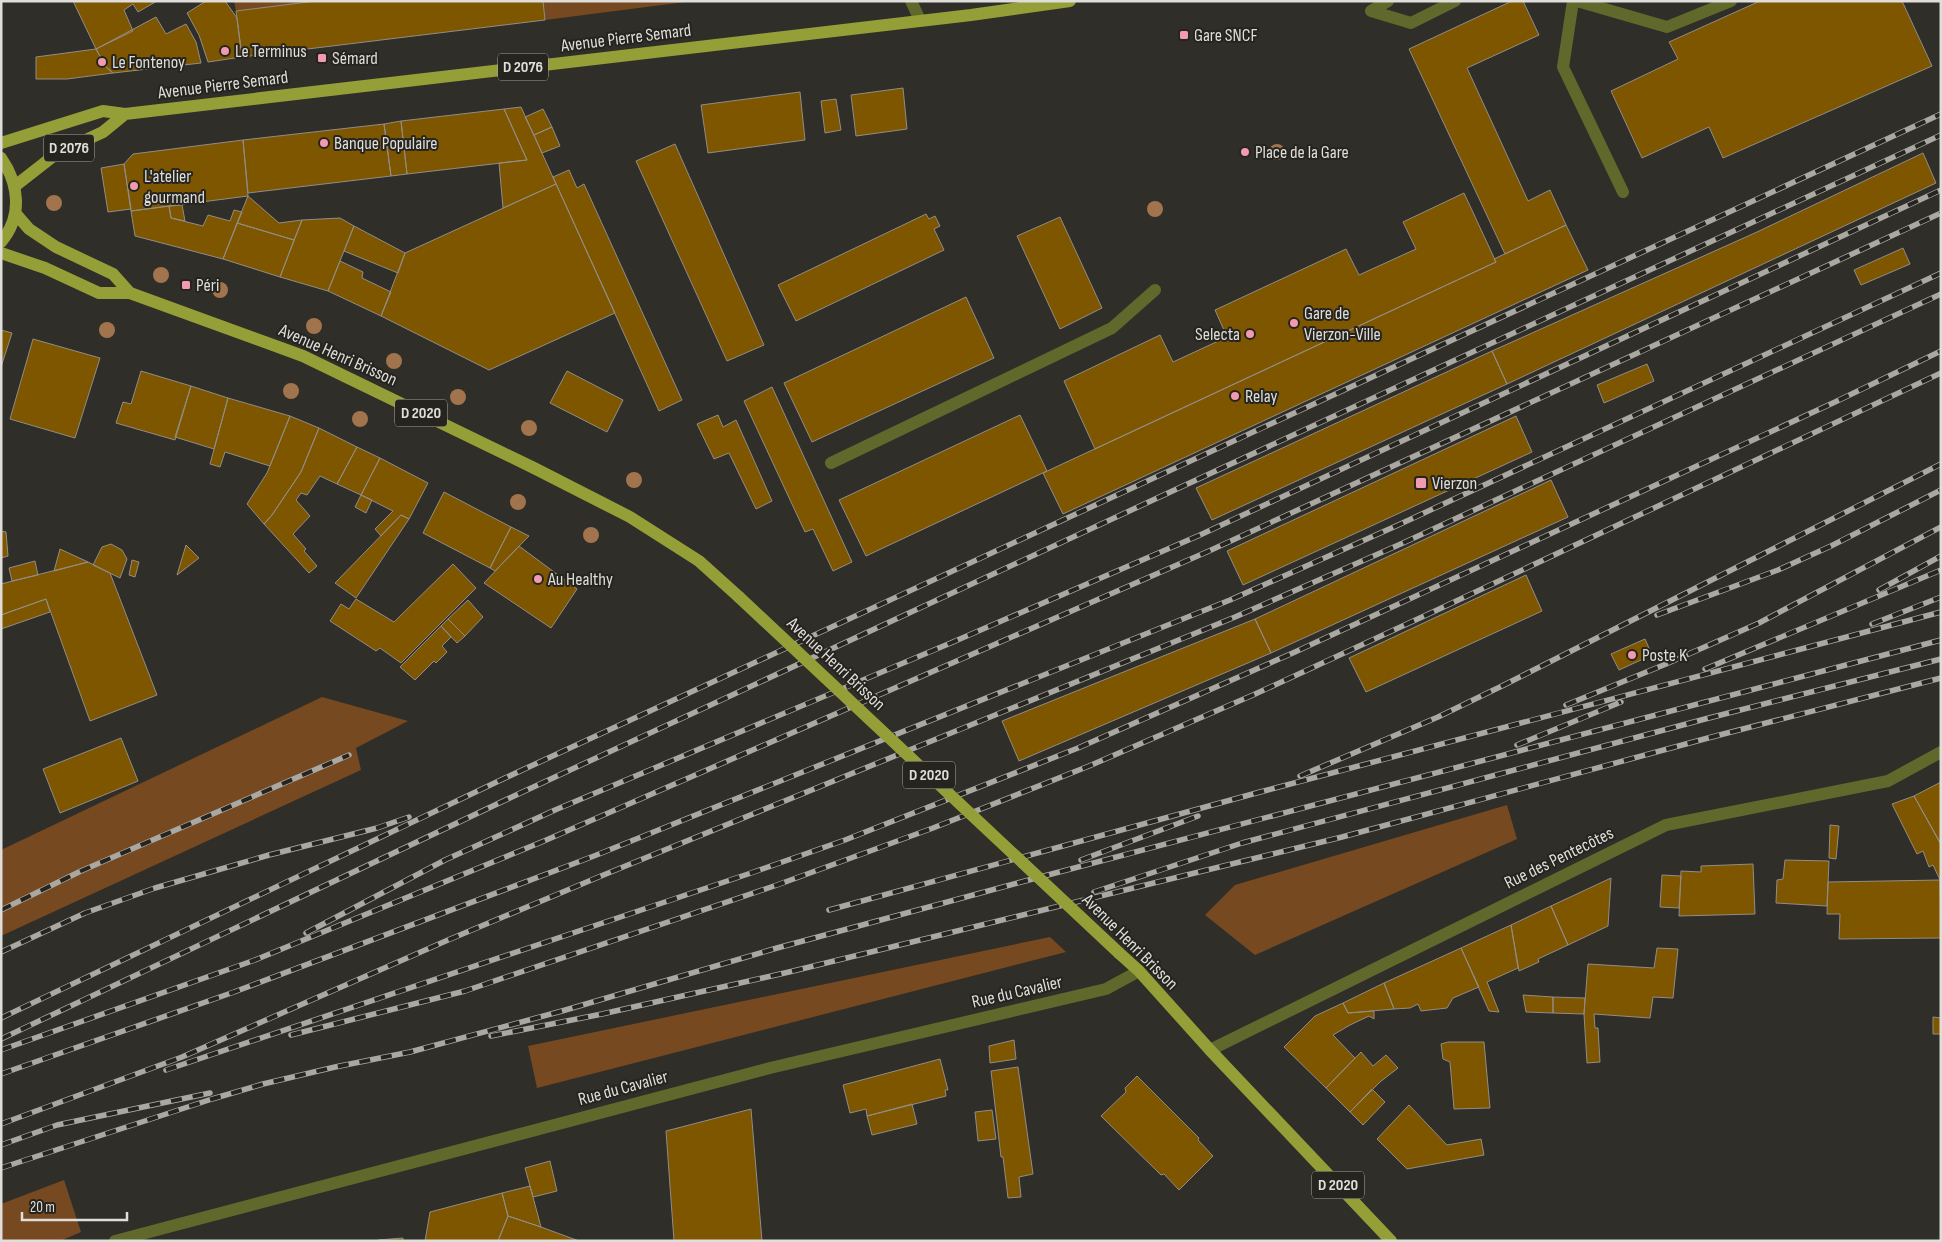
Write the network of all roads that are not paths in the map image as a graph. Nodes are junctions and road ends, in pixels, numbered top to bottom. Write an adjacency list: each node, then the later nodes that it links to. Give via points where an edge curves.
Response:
1 (912, 1): 9 (street)
2 (1070, 1): 9 (main road, Avenue Pierre Semard / D 2076)
3 (1388, 1): 8 (street)
4 (1455, 1): 8 (street, via 1411,23)
5 (1573, 1): 14 (street, via 1563,67)
6 (1577, 1): 7 (street, via 1667,27)
7 (1730, 1)
8 (1370, 6)
9 (920, 20): 10 (main road, Avenue Pierre Semard / D 2076)
10 (125, 114): 11 (main road, Avenue Pierre Semard / D 2076, via 103,112); 13 (main road, D 2076, via 103,132 56,154)
11 (1, 144)
12 (1, 158): 13 (main road)
13 (15, 186): 15 (main road)
14 (1623, 192)
15 (16, 214): 16 (main road); 19 (main road, Avenue Henri Brisson, via 30,229 56,247 113,274)
16 (1, 242)
17 (1, 253): 19 (main road, Avenue Henri Brisson, via 45,268 99,293)
18 (1155, 290): 20 (street, via 1112,328)
19 (130, 293): 22 (main road, Avenue Henri Brisson / D 2020, bridge, via 303,356 630,516 700,561)
20 (831, 463)
21 (1941, 752): 23 (street, Rue des Pentecôtes, via 1888,781 1666,825)
22 (1138, 971): 23 (main road, Avenue Henri Brisson / D 2020); 24 (street, Rue du Cavalier, via 1106,989 770,1068)
23 (1210, 1050): 25 (main road, Avenue Henri Brisson / D 2020)
24 (119, 1240)
25 (1391, 1241)

